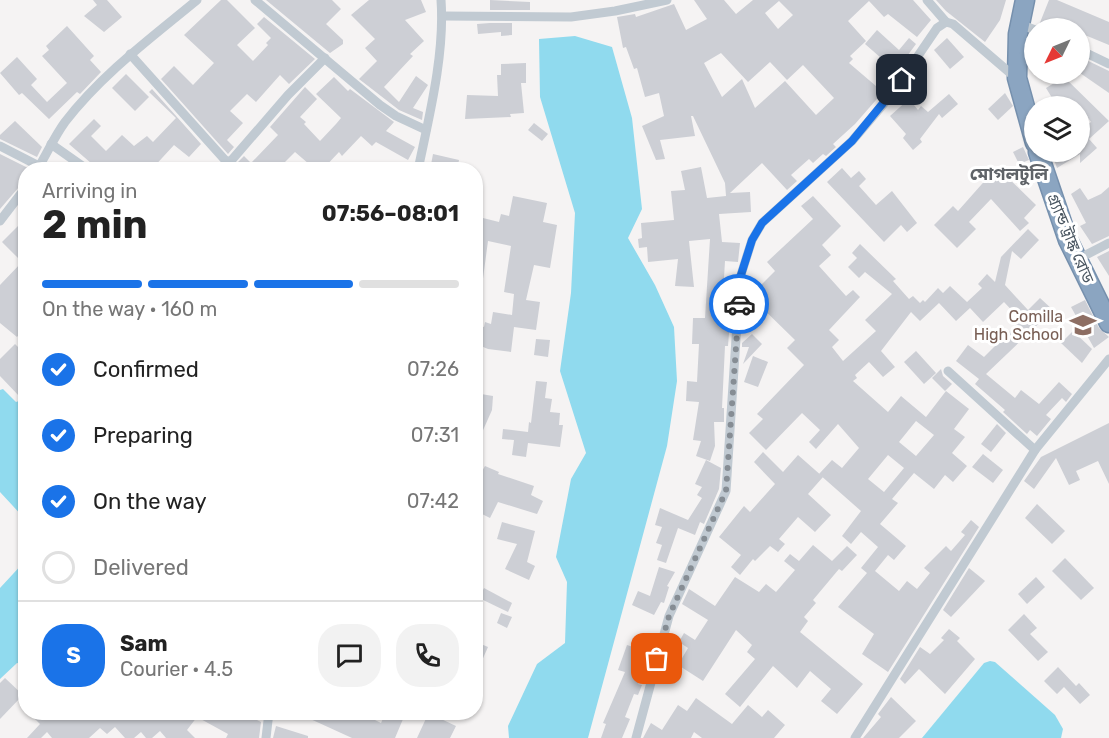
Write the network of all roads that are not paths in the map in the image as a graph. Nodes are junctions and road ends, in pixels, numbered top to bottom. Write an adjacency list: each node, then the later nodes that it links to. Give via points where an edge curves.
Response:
1 (197, 0): 11 (street)
2 (255, 0): 13 (street)
3 (441, 0): 7 (street)
4 (667, 0): 7 (street, via 571,17)
5 (927, 0): 9 (street)
6 (1025, 0): 8 (highway)
7 (442, 16): 17 (street)
8 (1027, 18)
9 (946, 22): 15 (street); 35 (street, via 937,28 892,94 852,141 762,223 752,240 740,278 726,491 669,616)
10 (1024, 46): 15 (highway)
11 (130, 54): 13 (street, via 230,162); 18 (street, via 79,105)
12 (1090, 55): 14 (street)
13 (325, 58): 17 (street, via 388,110)
14 (1109, 64)
15 (1017, 78): 16 (highway)
16 (1024, 103)
17 (426, 130): 23 (street)
18 (51, 144): 21 (street); 22 (street)
19 (0, 146): 20 (street)
20 (28, 162)
21 (41, 162)
22 (77, 162)
23 (420, 162)
24 (1042, 162): 28 (highway, গ্র্যান্ড ট্রাঙ্ক রোড)
25 (18, 197): 26 (street)
26 (0, 221)
27 (1109, 243): 28 (street)
28 (1078, 259): 29 (highway, গ্র্যান্ড ট্রাঙ্ক রোড)
29 (1109, 323)
30 (1109, 358): 32 (street)
31 (948, 371): 32 (street)
32 (1035, 450): 36 (street)
33 (268, 720): 34 (street)
34 (266, 738)
35 (636, 738)
36 (855, 738)

